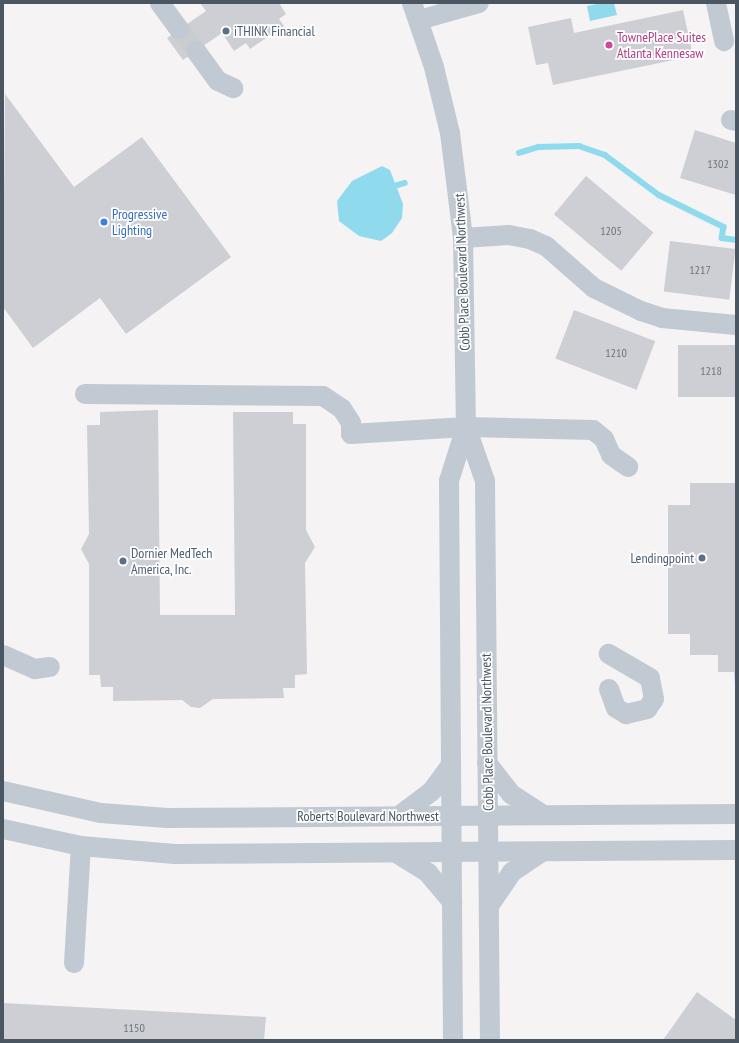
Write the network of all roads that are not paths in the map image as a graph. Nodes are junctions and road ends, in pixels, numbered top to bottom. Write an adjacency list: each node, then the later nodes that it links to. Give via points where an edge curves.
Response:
1 (160, 3): 5 (street)
2 (479, 3): 4 (street)
3 (716, 3): 6 (street)
4 (416, 12): 9 (street, Cobb Place Boulevard Northwest, via 450,133)
5 (180, 29)
6 (724, 41)
7 (196, 51): 8 (street, via 218,81)
8 (233, 88)
9 (463, 238): 10 (street, via 510,235 530,239 546,246 594,288 641,311 662,318); 12 (street, Cobb Place Boulevard Northwest)
10 (736, 325)
11 (85, 394): 12 (street, via 309,394 323,396 342,409 351,423 351,434)
12 (466, 427): 13 (street, via 593,430 604,439 611,455); 18 (street, Cobb Place Boulevard Northwest, via 485,481); 19 (street, Cobb Place Boulevard Northwest, via 449,481)
13 (628, 467)
14 (609, 654): 17 (street, via 650,678 654,699 646,709 626,714 616,708)
15 (3, 656): 16 (street, via 35,669)
16 (50, 667)
17 (608, 689)
18 (488, 763): 22 (street, via 511,794 528,808); 25 (street, Cobb Place Boulevard Northwest)
19 (451, 765): 23 (street, via 429,794); 24 (street, Cobb Place Boulevard Northwest)
20 (3, 791): 23 (street, Roberts Boulevard Northwest, via 74,808 146,817)
21 (736, 814): 22 (street, Roberts Boulevard Northwest)
22 (545, 815): 25 (street, Roberts Boulevard Northwest)
23 (399, 816): 24 (street, Roberts Boulevard Northwest)
24 (451, 816): 25 (street, Roberts Boulevard Northwest); 32 (street, Cobb Place Boulevard Northwest)
25 (488, 816): 29 (street, Cobb Place Boulevard Northwest)
26 (3, 829): 27 (street)
27 (81, 846): 31 (street, via 198,855); 35 (street)
28 (736, 850): 30 (street)
29 (488, 852): 30 (street); 32 (street); 34 (street, Cobb Place Boulevard Northwest)
30 (542, 852): 34 (street, via 512,872)
31 (396, 853): 32 (street); 33 (street, via 428,873)
32 (452, 853): 33 (street, Cobb Place Boulevard Northwest)
33 (452, 902): 36 (street, Cobb Place Boulevard Northwest)
34 (489, 906): 37 (street, Cobb Place Boulevard Northwest)
35 (74, 963)
36 (453, 1040)
37 (490, 1040)

